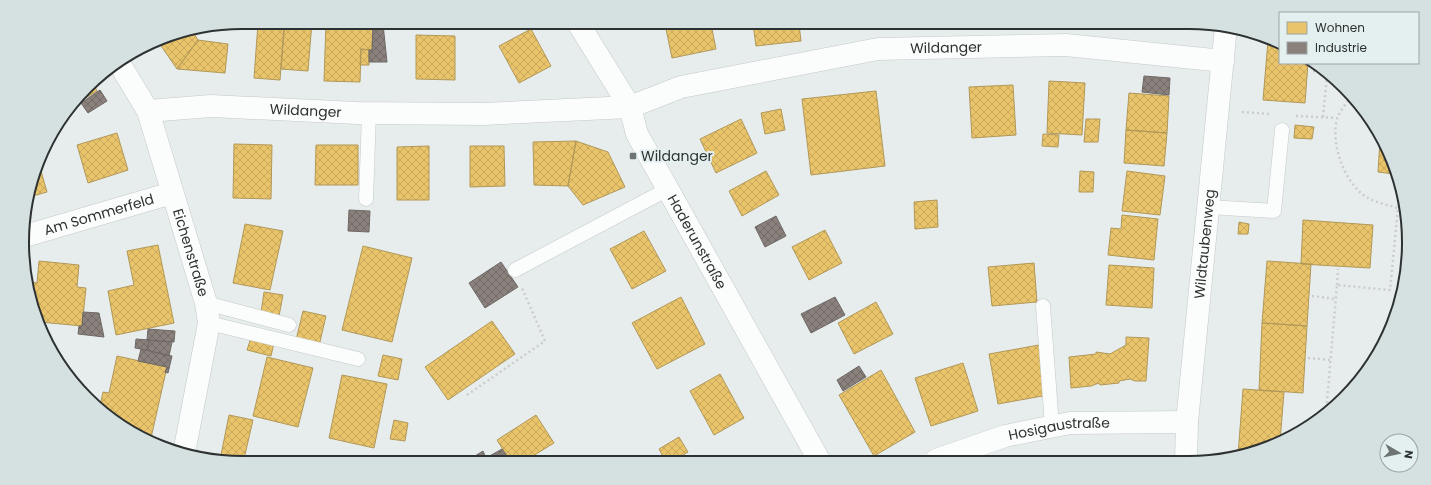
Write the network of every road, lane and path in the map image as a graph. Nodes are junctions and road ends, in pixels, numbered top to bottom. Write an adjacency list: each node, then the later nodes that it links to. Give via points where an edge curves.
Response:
1 (581, 29): 7 (street, Haderunstraße)
2 (1225, 32): 3 (street, Wildtaubenweg)
3 (1223, 61): 7 (street, Wildanger, via 1066,45 878,50 681,87); 15 (street, Wildtaubenweg)
4 (121, 67): 8 (street, Eichenstraße)
5 (1327, 80): 10 (path)
6 (1348, 101): 19 (path, via 1337,118 1336,135 1338,155 1348,177 1368,198 1398,208 1390,290)
7 (630, 107): 9 (street, Wildanger, via 484,114); 12 (street, Haderunstraße, via 637,134)
8 (148, 112): 9 (street, Wildanger, via 210,106); 13 (street, Eichenstraße)
9 (369, 113): 14 (lane)
10 (1324, 117)
11 (1282, 130): 15 (lane, via 1274,211)
12 (668, 189): 18 (lane); 33 (street, Haderunstraße)
13 (172, 193): 16 (street, Am Sommerfeld); 23 (street, Eichenstraße)
14 (366, 199)
15 (1209, 207): 30 (street, Wildtaubenweg)
16 (29, 235)
17 (1338, 269): 19 (path)
18 (515, 270): 28 (path, via 545,340)
19 (1337, 285): 21 (path)
20 (1312, 296): 21 (path)
21 (1336, 299): 27 (path)
22 (1043, 306): 31 (lane)
23 (207, 313): 24 (lane); 26 (lane); 32 (street, Eichenstraße)
24 (289, 325)
25 (1308, 358): 27 (path)
26 (358, 359)
27 (1331, 360): 29 (path)
28 (467, 395)
29 (1327, 405)
30 (1188, 422): 31 (street, Hosigaustraße, via 1070,423); 35 (street, Wildtaubenweg)
31 (1052, 426): 34 (street, Hosigaustraße, via 1005,436)
32 (185, 448)
33 (817, 456)
34 (948, 456)
35 (1186, 456)

